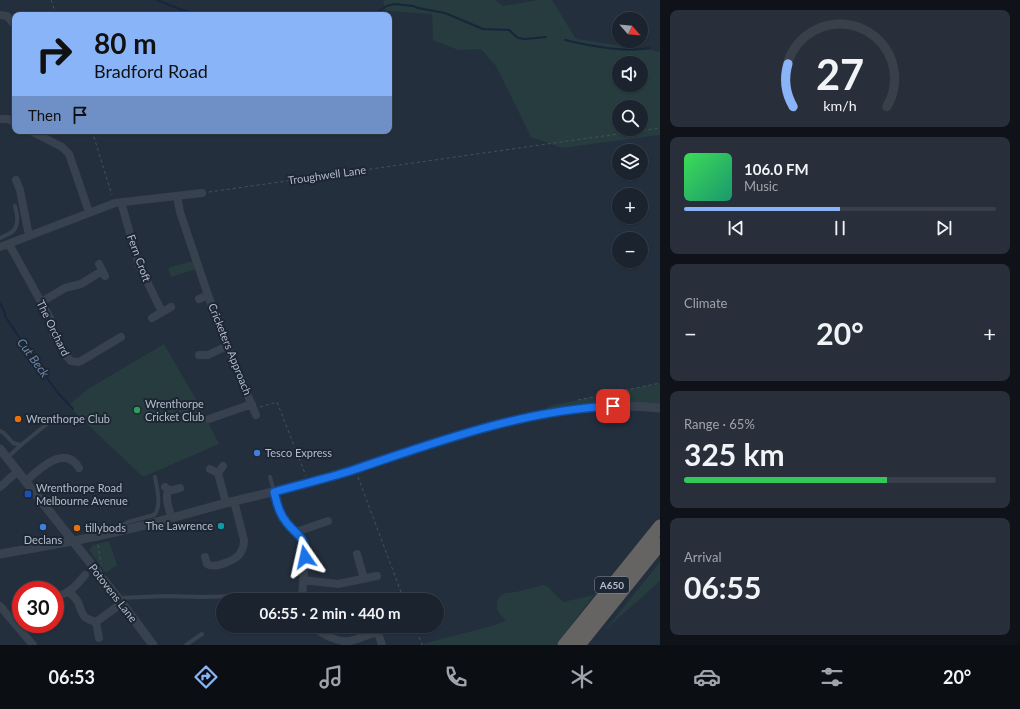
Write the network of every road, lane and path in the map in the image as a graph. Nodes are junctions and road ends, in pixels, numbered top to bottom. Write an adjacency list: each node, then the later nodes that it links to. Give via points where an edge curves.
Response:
1 (51, 0): 2 (path)
2 (55, 12)
3 (0, 15): 4 (street, via 7,16)
4 (12, 22)
5 (0, 119): 6 (street)
6 (12, 121)
7 (660, 128): 11 (path, Troughwell Lane)
8 (41, 134): 15 (street, via 69,154)
9 (93, 134): 13 (path)
10 (16, 180): 16 (street)
11 (202, 193): 12 (street)
12 (177, 196): 13 (street); 21 (street, Cricketers Approach)
13 (118, 203): 15 (street); 25 (street, Fern Croft, via 139,266)
14 (15, 206): 17 (lane, via 17,224 13,231)
15 (88, 212): 16 (street)
16 (30, 236): 18 (street)
17 (0, 238)
18 (9, 244): 19 (street); 23 (street, The Orchard)
19 (0, 247)
20 (102, 270): 23 (street, via 81,284 65,288)
21 (208, 295): 22 (street, Cricketers Approach); 28 (street, Cricketers Approach)
22 (199, 299)
23 (41, 302): 27 (street, The Orchard, via 51,320 54,336 71,362 84,360)
24 (171, 307): 25 (street)
25 (162, 312): 26 (street)
26 (152, 318)
27 (121, 337)
28 (227, 346): 29 (street, via 208,357); 33 (street, Cricketers Approach)
29 (199, 355)
30 (660, 383): 31 (path)
31 (578, 400)
32 (660, 408): 42 (street, via 587,407 542,414 495,424)
33 (254, 409): 35 (street, Cricketers Approach); 47 (path, via 277,402)
34 (58, 414): 37 (lane)
35 (209, 419)
36 (0, 431): 37 (lane, via 13,443)
37 (21, 446): 39 (lane)
38 (0, 449): 39 (street, Potovens Lane)
39 (7, 458): 43 (street, Potovens Lane)
40 (80, 468): 46 (street, via 70,459 53,460)
41 (210, 469): 51 (street, via 220,469)
42 (355, 469): 47 (street); 69 (path)
43 (18, 471): 46 (street, Potovens Lane); 48 (street)
44 (155, 477): 56 (lane, via 157,512 128,522)
45 (270, 477): 50 (lane)
46 (26, 481): 58 (street, Potovens Lane)
47 (308, 482): 50 (street)
48 (0, 487)
49 (180, 488): 52 (street, via 172,491 166,489 167,504)
50 (274, 492): 51 (street); 55 (street, via 278,509 286,523)
51 (230, 502): 52 (street); 62 (street, via 244,546 234,559 214,566 207,564)
52 (172, 518): 56 (street)
53 (328, 521): 55 (street)
54 (660, 526): 85 (highway, A650)
55 (296, 532): 67 (street, via 306,546)
56 (112, 533): 57 (street)
57 (97, 536): 58 (street); 65 (path)
58 (72, 541): 60 (street); 65 (street, Potovens Lane)
59 (660, 544): 86 (highway, A650)
60 (0, 554)
61 (357, 554): 66 (street)
62 (205, 557)
63 (86, 574): 73 (street, via 65,594 77,600 79,609 86,618)
64 (377, 576): 66 (street)
65 (103, 578): 71 (street, Potovens Lane)
66 (364, 579): 67 (street, via 338,584)
67 (303, 580): 68 (street)
68 (302, 593)
69 (401, 593)
70 (216, 597): 71 (lane, via 166,596)
71 (120, 601): 73 (street); 81 (street, Potovens Lane)
72 (0, 606): 80 (street)
73 (96, 622): 79 (street)
74 (324, 633): 75 (street, via 350,641)
75 (368, 633)
76 (378, 633): 83 (street)
77 (417, 633): 84 (path)
78 (202, 634): 82 (lane)
79 (99, 638)
80 (33, 645)
81 (153, 645)
82 (186, 645)
83 (382, 645)
84 (422, 645)
85 (564, 645)
86 (579, 645)

